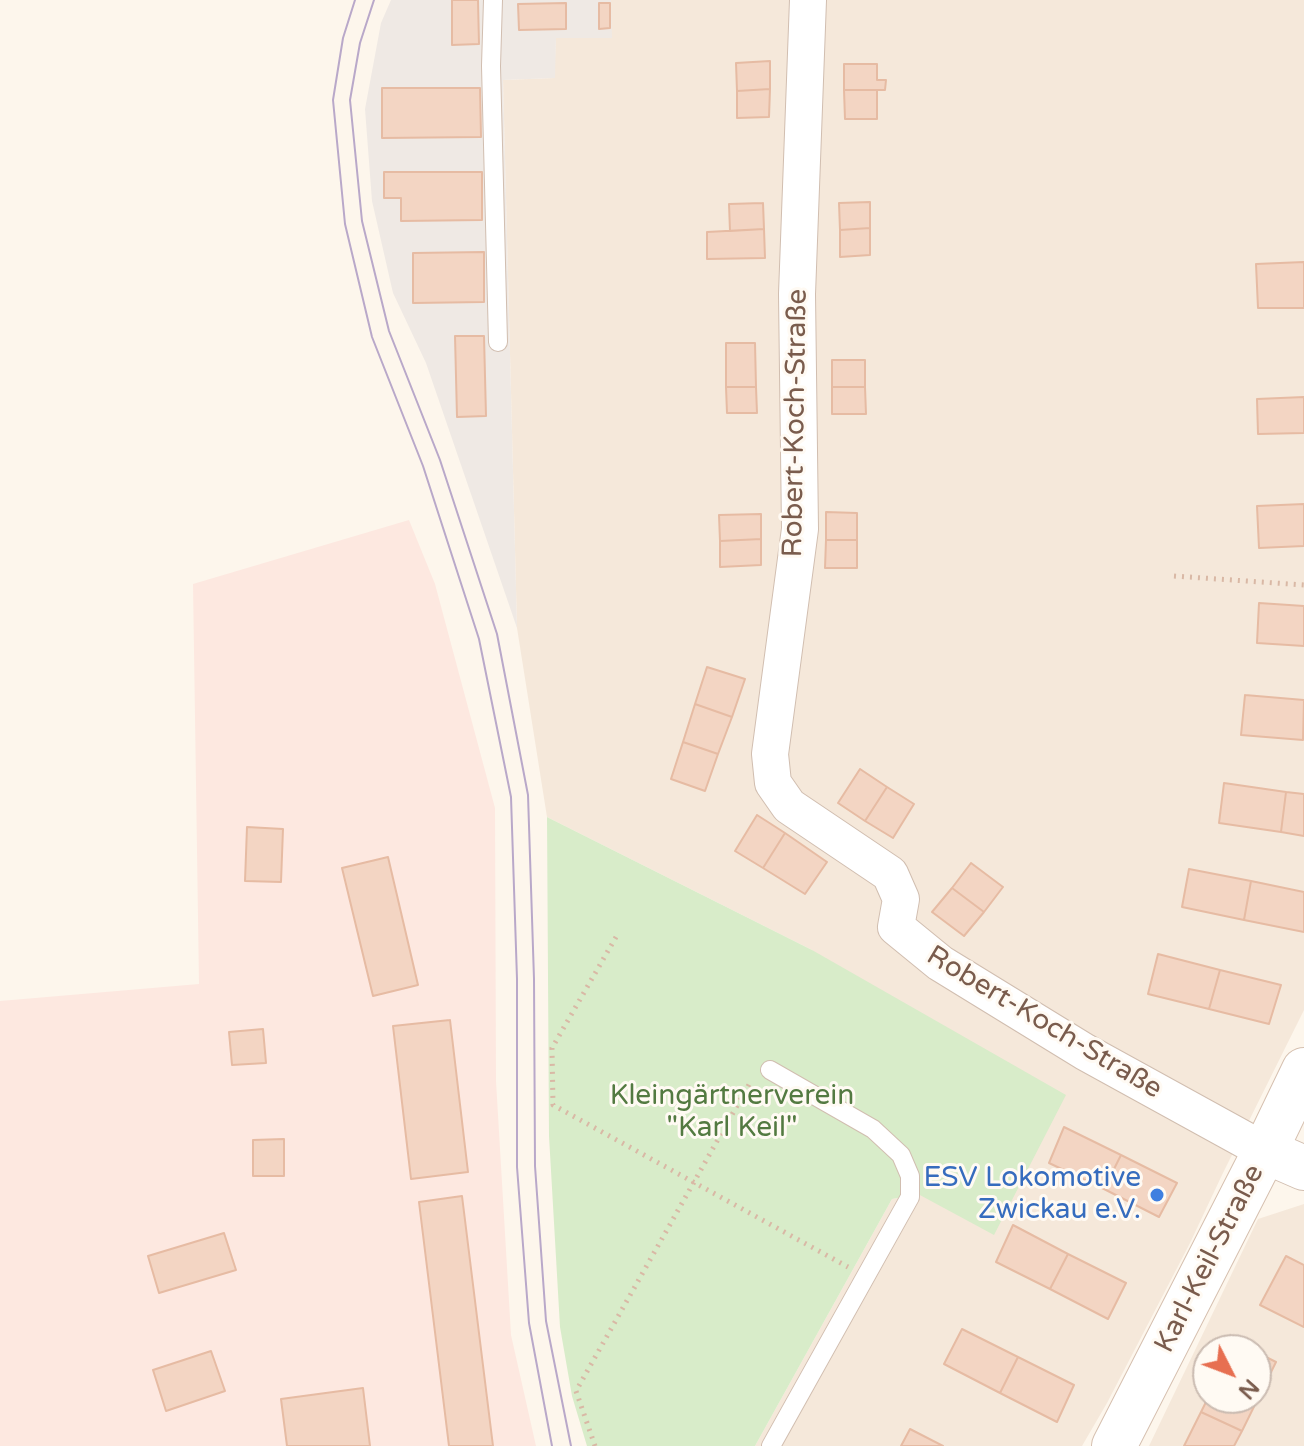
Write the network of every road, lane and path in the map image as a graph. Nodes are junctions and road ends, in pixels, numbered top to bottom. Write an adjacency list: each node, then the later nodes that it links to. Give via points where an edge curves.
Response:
1 (493, 0): 3 (lane)
2 (808, 0): 9 (street, Robert-Koch-Straße, via 797,294 800,529 770,754 773,783 789,806 890,874 901,899 896,927 940,963 1076,1047)
3 (498, 342)
4 (1174, 576): 5 (path)
5 (1304, 585)
6 (616, 937): 11 (path, via 552,1048 553,1105)
7 (770, 1070): 11 (path, via 764,1080 755,1075); 12 (lane, via 873,1129 901,1155 910,1176 910,1197)
8 (1304, 1070): 9 (main road, Karl-Keil-Straße)
9 (1265, 1151): 10 (main road); 15 (main road, Karl-Keil-Straße)
10 (1304, 1168)
11 (693, 1183): 12 (path); 13 (path, via 576,1391)
12 (866, 1277): 14 (lane)
13 (595, 1446)
14 (771, 1446)
15 (1114, 1446)

